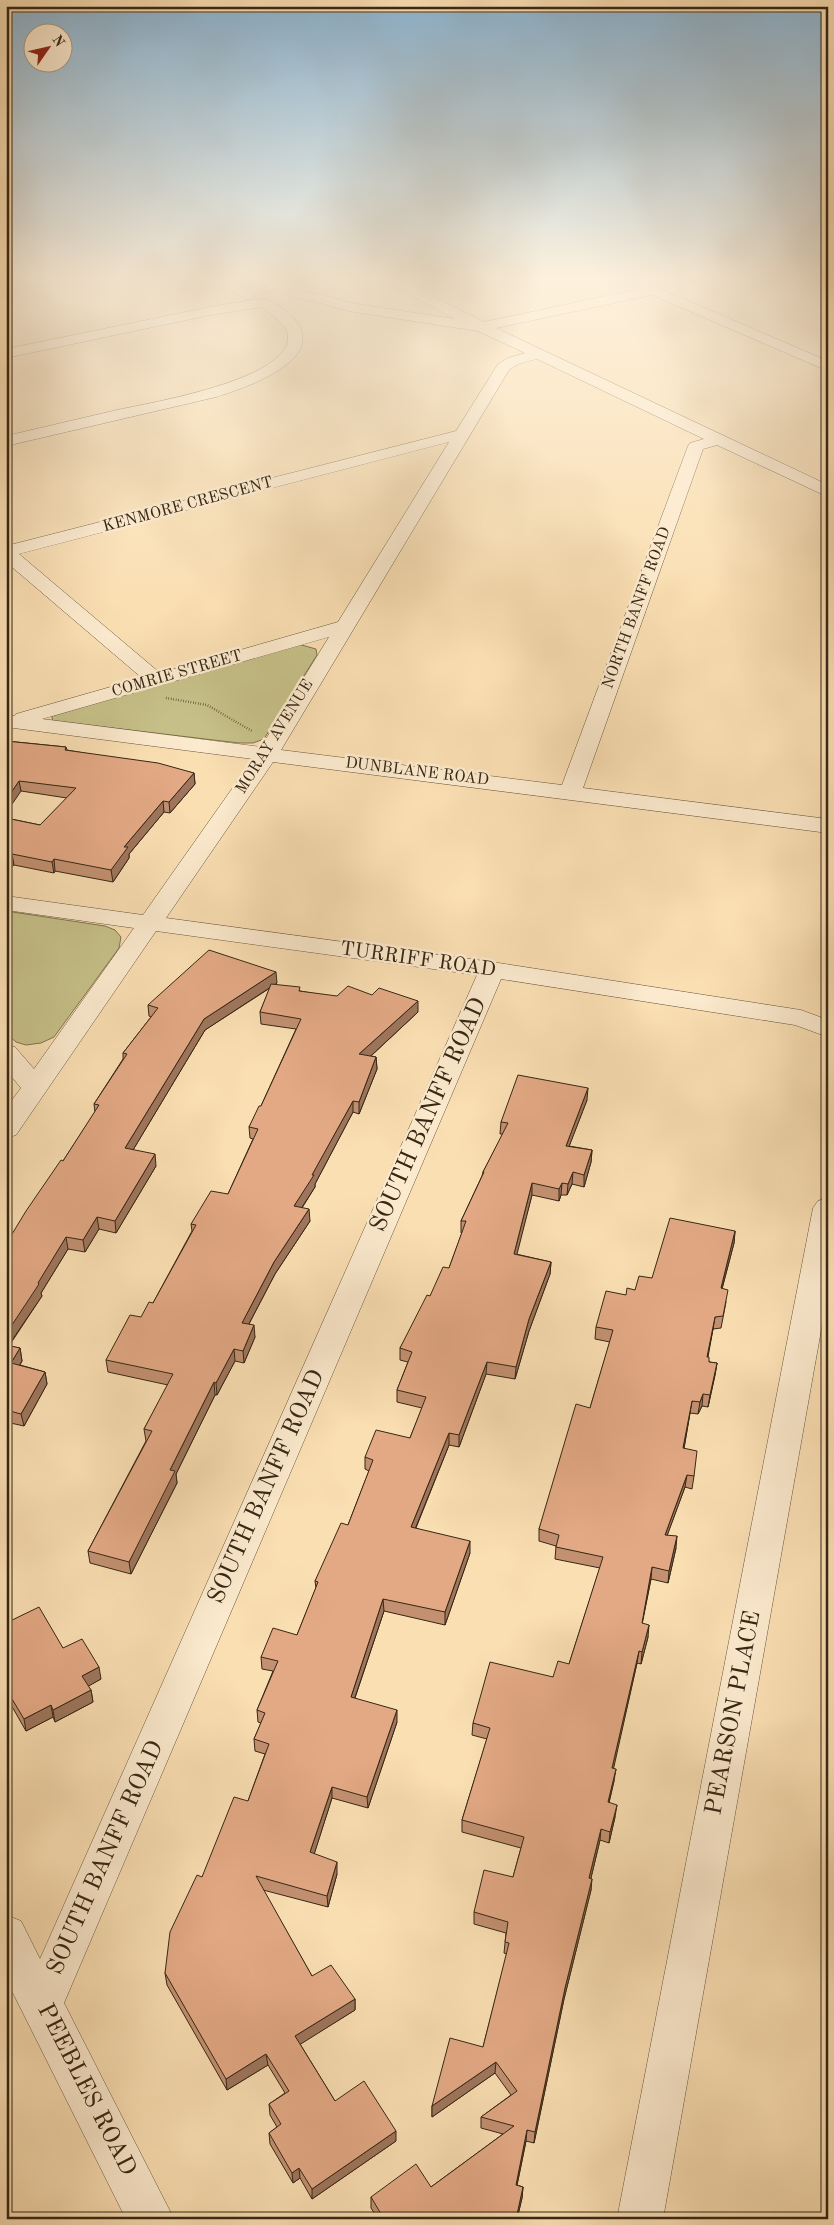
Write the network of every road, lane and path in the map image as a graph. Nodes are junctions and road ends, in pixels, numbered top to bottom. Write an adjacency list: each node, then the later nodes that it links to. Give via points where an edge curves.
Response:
1 (244, 382): 5 (street, via 202,396)
2 (494, 382): 4 (street, MORAY AVENUE)
3 (598, 382): 6 (street)
4 (462, 434): 7 (street, KENMORE CRESCENT); 8 (street, MORAY AVENUE)
5 (7, 440)
6 (718, 440): 9 (street); 16 (street, NORTH BANFF ROAD, via 696,446)
7 (370, 458): 8 (street, KENMORE CRESCENT, via 390,458); 10 (street, KENMORE CRESCENT)
8 (424, 468): 11 (street, MORAY AVENUE)
9 (828, 492)
10 (6, 552): 12 (street)
11 (343, 627): 12 (street, COMRIE STREET); 15 (street, MORAY AVENUE)
12 (157, 680): 13 (street, COMRIE STREET)
13 (136, 686): 14 (street, COMRIE STREET); 15 (path, via 158,696 207,705)
14 (8, 721): 15 (street, DUNBLANE ROAD)
15 (272, 745): 16 (street, DUNBLANE ROAD); 19 (street, MORAY AVENUE)
16 (571, 792): 17 (street, DUNBLANE ROAD)
17 (828, 826)
18 (6, 903): 19 (street, TURRIFF ROAD)
19 (148, 924): 20 (street, TURRIFF ROAD); 23 (street, MORAY AVENUE)
20 (492, 970): 21 (street, TURRIFF ROAD, via 801,1018); 27 (street, SOUTH BANFF ROAD)
21 (828, 1029)
22 (6, 1053): 23 (street)
23 (35, 1087): 24 (street, MORAY AVENUE)
24 (6, 1129)
25 (828, 1208): 29 (street, PEARSON PLACE)
26 (6, 1935): 27 (street, PEEBLES ROAD)
27 (42, 2004): 28 (street, PEEBLES ROAD)
28 (152, 2219)
29 (640, 2219)

